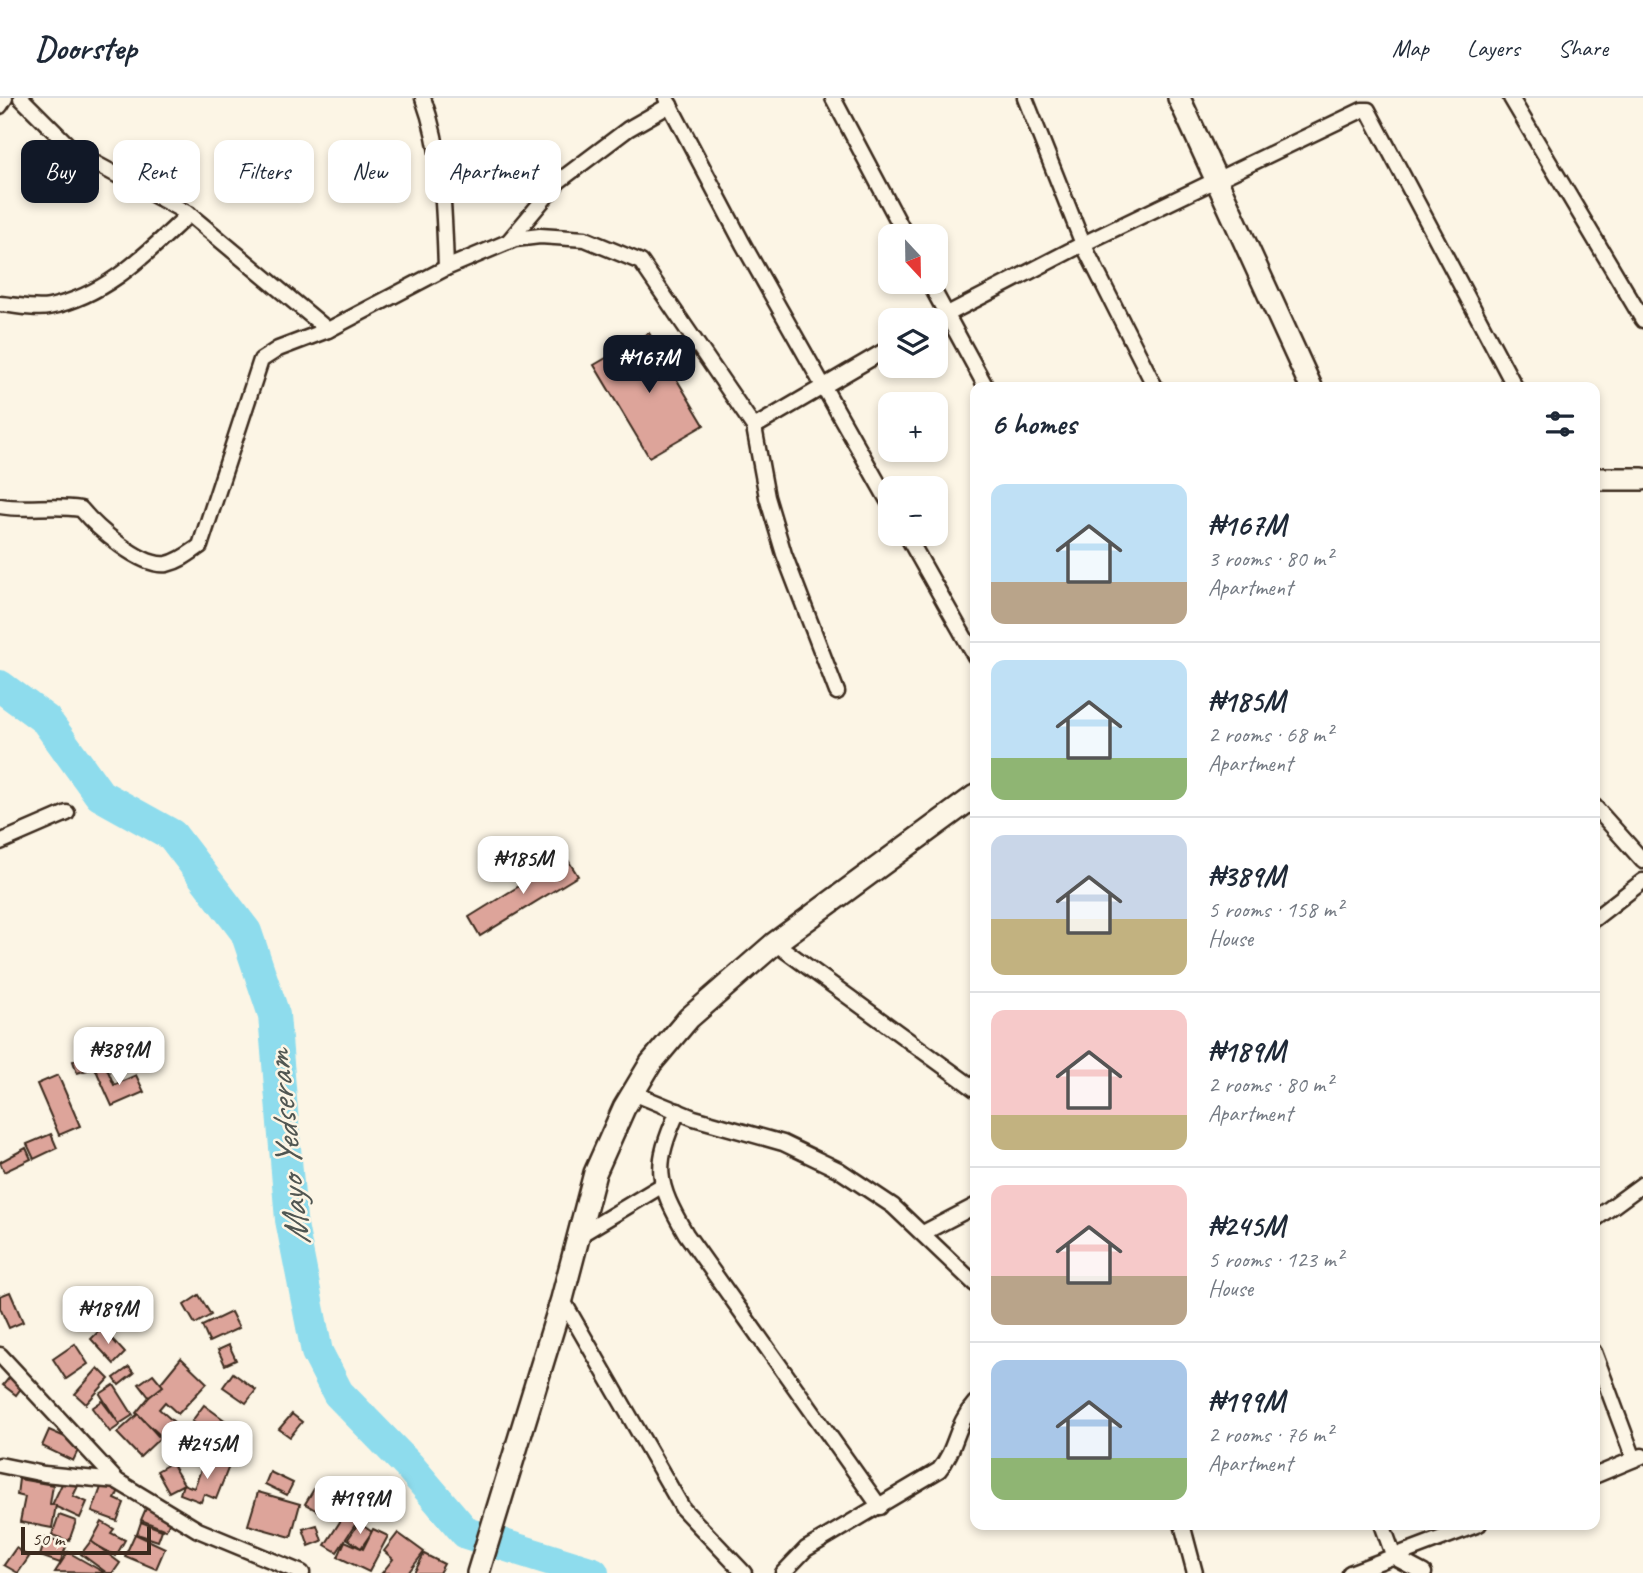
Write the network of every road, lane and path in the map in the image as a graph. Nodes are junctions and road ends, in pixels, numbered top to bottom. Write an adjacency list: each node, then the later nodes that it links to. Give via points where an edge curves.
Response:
1 (5, 98): 9 (street)
2 (21, 98): 11 (street, via 76,153)
3 (423, 98): 15 (street, via 433,124 443,187)
4 (833, 98): 12 (street)
5 (1025, 98): 14 (street)
6 (1179, 98): 10 (main road)
7 (1511, 98): 18 (street)
8 (668, 102): 13 (street, via 559,181); 26 (street)
9 (0, 106)
10 (1218, 180): 14 (street); 24 (main road); 25 (street, via 1368,110)
11 (189, 214): 16 (street, via 106,286 48,307); 20 (street)
12 (899, 224)
13 (508, 242): 15 (street); 27 (street, via 540,236 585,239 641,262)
14 (1083, 244): 17 (street); 23 (street)
15 (446, 268): 20 (street)
16 (0, 304)
17 (948, 313)
18 (1643, 320)
19 (948, 328): 22 (street)
20 (328, 330): 31 (street, via 261,360 200,546 178,560 163,565 142,556 101,532 81,509 54,504 16,509)
21 (878, 355): 26 (street)
22 (983, 382)
23 (1152, 382)
24 (1309, 382)
25 (1512, 382)
26 (824, 386): 27 (street); 30 (street)
27 (754, 427): 34 (street, via 784,554)
28 (1643, 479): 29 (main road)
29 (1600, 480)
30 (878, 483)
31 (0, 506)
32 (913, 546): 33 (street)
33 (970, 647)
34 (837, 692)
35 (970, 800): 42 (main road)
36 (67, 813): 38 (street)
37 (1600, 813): 39 (street)
38 (0, 842)
39 (1643, 861)
40 (1643, 881): 41 (street)
41 (1600, 914)
42 (775, 943): 43 (street); 44 (main road, via 689,1018 651,1063)
43 (970, 1085)
44 (633, 1093): 45 (street); 51 (main road, via 595,1173)
45 (678, 1111): 47 (street, via 660,1167); 50 (street, via 783,1143 839,1170 893,1206)
46 (1643, 1184): 49 (street)
47 (661, 1186): 51 (street); 61 (street, via 686,1234)
48 (970, 1209): 50 (street)
49 (1600, 1216)
50 (923, 1233): 52 (street)
51 (576, 1237): 53 (main road)
52 (970, 1279)
53 (562, 1299): 67 (main road); 68 (street, via 683,1509)
54 (0, 1355): 60 (street)
55 (1600, 1366): 57 (street)
56 (970, 1408): 61 (street, via 939,1470)
57 (1639, 1457): 59 (street)
58 (0, 1465): 60 (street)
59 (1600, 1474)
60 (117, 1481): 66 (street, via 198,1530)
61 (880, 1507): 69 (street, via 806,1549)
62 (1184, 1530): 70 (street)
63 (1384, 1530): 65 (street)
64 (1464, 1530): 65 (street)
65 (1394, 1557): 71 (street); 72 (street)
66 (302, 1573)
67 (478, 1573)
68 (744, 1573)
69 (783, 1573)
70 (1195, 1573)
71 (1350, 1573)
72 (1424, 1573)

